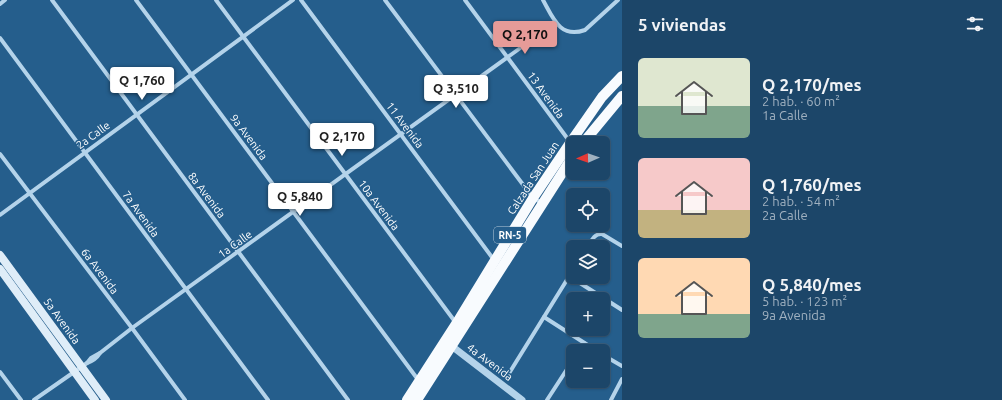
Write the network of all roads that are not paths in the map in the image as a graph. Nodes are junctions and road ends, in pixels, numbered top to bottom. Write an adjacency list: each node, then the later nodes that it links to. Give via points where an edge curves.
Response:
1 (5, 0): 12 (street)
2 (52, 0): 23 (street, 8a Avenida)
3 (136, 0): 18 (street, 9a Avenida)
4 (216, 0): 15 (street, 10a Avenida)
5 (293, 0): 15 (street, 2a Calle)
6 (301, 0): 24 (street, 11 Avenida)
7 (385, 0): 20 (street)
8 (465, 0): 17 (street, 13 Avenida)
9 (543, 0): 14 (street)
10 (610, 0): 13 (street)
11 (618, 0): 13 (street)
12 (0, 4)
13 (613, 5): 14 (street, via 585,30 571,33)
14 (555, 23): 17 (street, 1a Calle)
15 (243, 37): 18 (street, 2a Calle); 33 (street, 10a Avenida)
16 (0, 38): 30 (street, 7a Avenida)
17 (507, 58): 20 (street, 1a Calle); 28 (street, 13 Avenida)
18 (192, 74): 23 (street, 2a Calle); 36 (street, 9a Avenida)
19 (622, 76): 22 (main road, Calzada San Juan / RN-5)
20 (456, 95): 24 (street, 1a Calle); 35 (street)
21 (622, 96): 27 (main road)
22 (602, 97): 25 (main road, Calzada San Juan / RN-5); 26 (main road, via 601,107 591,119)
23 (137, 114): 30 (street, 2a Calle); 40 (street, 8a Avenida)
24 (401, 135): 33 (street, 1a Calle); 42 (street, 11 Avenida)
25 (575, 136)
26 (586, 136)
27 (589, 136)
28 (566, 138)
29 (566, 150): 35 (main road, Calzada San Juan / RN-5)
30 (85, 152): 34 (street, 2a Calle); 46 (street, 7a Avenida)
31 (0, 154): 34 (street, 6a Avenida)
32 (566, 165): 35 (main road, Calzada San Juan / RN-5)
33 (345, 175): 36 (street, 1a Calle); 49 (street, 10a Avenida)
34 (29, 193): 37 (street, 2a Calle); 50 (street, 6a Avenida)
35 (538, 201): 42 (main road, Calzada San Juan / RN-5); 49 (main road, Calzada San Juan / RN-5)
36 (294, 212): 40 (street, 1a Calle); 61 (street, 9a Avenida)
37 (0, 215)
38 (593, 240): 39 (street, via 596,235 602,234)
39 (622, 246)
40 (238, 252): 46 (street, 1a Calle); 69 (street, 8a Avenida)
41 (0, 255): 54 (main road, 5a Avenida)
42 (495, 261): 49 (main road, Calzada San Juan / RN-5, via 465,308)
43 (0, 269): 58 (main road, 5a Avenida)
44 (566, 281): 48 (street)
45 (581, 284): 47 (street)
46 (186, 290): 50 (street, 1a Calle); 68 (street, 7a Avenida)
47 (622, 310)
48 (544, 317): 51 (street); 59 (street)
49 (460, 325): 52 (main road, Calzada San Juan / RN-5)
50 (132, 328): 54 (street, 1a Calle, via 93,361); 67 (street, 6a Avenida)
51 (584, 343)
52 (448, 344): 61 (main road, Calzada San Juan / RN-5); 71 (main road, Calzada San Juan / RN-5); 72 (street, 4a Avenida)
53 (610, 359): 55 (street)
54 (84, 364): 58 (street, 1a Calle); 66 (main road, 5a Avenida)
55 (622, 366)
56 (566, 371): 73 (street)
57 (0, 372): 63 (street)
58 (74, 372): 64 (street, 1a Calle); 65 (main road, 5a Avenida)
59 (508, 375)
60 (622, 379): 62 (street)
61 (420, 381): 70 (main road, Calzada San Juan / RN-5)
62 (620, 387): 74 (street)
63 (21, 400)
64 (34, 400)
65 (95, 400)
66 (106, 400)
67 (185, 400)
68 (268, 400)
69 (348, 400)
70 (407, 400)
71 (417, 400)
72 (522, 400)
73 (547, 400)
74 (611, 400)

